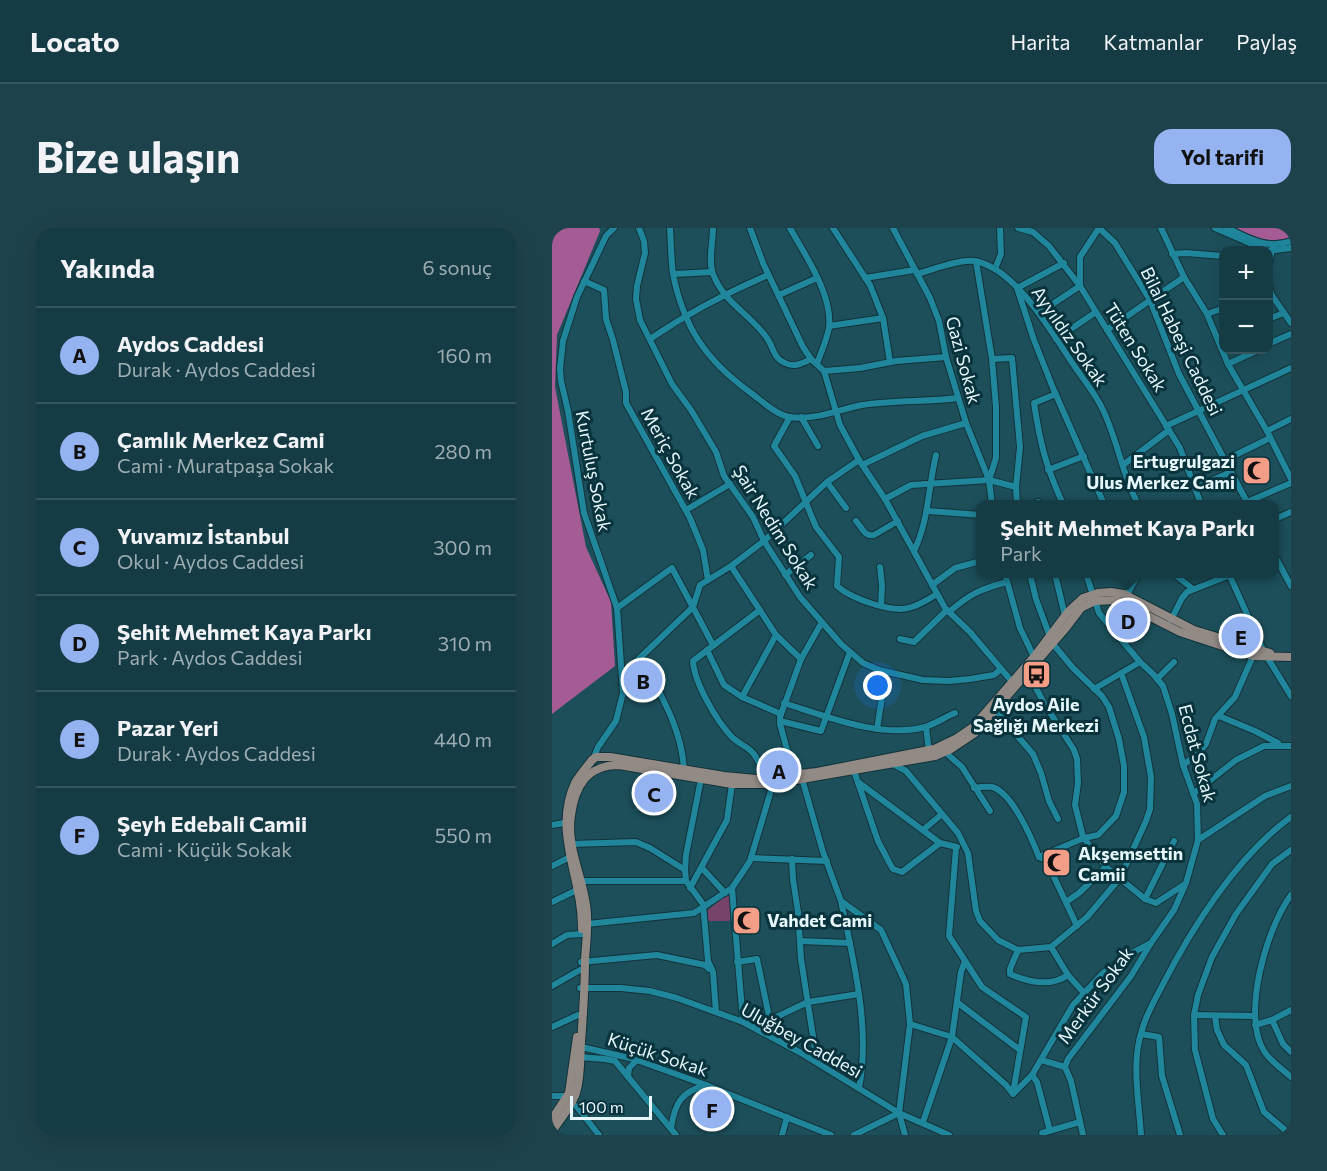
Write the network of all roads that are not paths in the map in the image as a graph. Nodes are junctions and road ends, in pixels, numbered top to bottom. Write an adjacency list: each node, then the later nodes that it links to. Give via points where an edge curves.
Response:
1 (614, 228): 33 (street, Kurtuluş Sokak, via 606,236)
2 (639, 228): 53 (street, Şair Nedim Sokak, via 645,253 637,286 637,310)
3 (670, 228): 28 (street)
4 (713, 228): 26 (street)
5 (751, 228): 29 (street)
6 (790, 228): 31 (street)
7 (833, 228): 32 (street)
8 (893, 228): 27 (street, Gazi Sokak)
9 (1000, 228): 25 (street, via 1001,254)
10 (1018, 228): 24 (street, Tüten Sokak, via 1033,232)
11 (1099, 228): 34 (street, via 1080,257); 39 (street, Bilal Habeşi Caddesi, via 1115,243)
12 (1161, 228): 21 (street)
13 (1215, 228): 16 (street)
14 (1227, 228): 17 (street)
15 (1291, 241): 19 (street)
16 (1260, 246)
17 (1262, 246)
18 (1291, 248): 20 (street)
19 (1273, 249)
20 (1273, 250)
21 (1172, 254): 22 (street); 30 (street)
22 (1219, 256)
23 (976, 261): 25 (street, Ayyıldız Sokak); 27 (street); 60 (street)
24 (1064, 263): 34 (street, Tüten Sokak); 35 (street)
25 (995, 269): 35 (street, Ayyıldız Sokak)
26 (712, 272): 28 (street); 36 (street)
27 (916, 272): 32 (street); 58 (street, Gazi Sokak, via 939,321)
28 (674, 274): 44 (street)
29 (768, 274): 36 (street); 37 (street)
30 (1184, 277): 39 (street); 45 (street)
31 (817, 278): 37 (street); 49 (street)
32 (865, 278): 47 (street)
33 (584, 281): 105 (street, Meriç Sokak, via 604,290 606,319 626,403); 138 (street, Kurtuluş Sokak, via 563,341 561,381 584,513)
34 (1080, 286): 41 (street, Tüten Sokak); 42 (street)
35 (1017, 288): 42 (street, Ayyıldız Sokak); 67 (street)
36 (723, 294): 44 (street); 59 (street, via 758,327 776,358 793,365)
37 (779, 296): 59 (street)
38 (1273, 298): 43 (street)
39 (1150, 300): 50 (street); 69 (street, Bilal Habeşi Caddesi, via 1179,374)
40 (1219, 310): 45 (street)
41 (1096, 312): 50 (street, Tüten Sokak); 54 (street)
42 (1040, 313): 54 (street, Ayyıldız Sokak)
43 (1284, 313): 46 (street); 48 (street)
44 (686, 314): 53 (street); 71 (street, via 697,340 718,367 770,407)
45 (1207, 314): 52 (street)
46 (1273, 317)
47 (883, 318): 49 (street); 61 (street)
48 (1291, 323)
49 (829, 326): 62 (street)
50 (1107, 330): 75 (street, Tüten Sokak)
51 (1291, 334): 55 (street)
52 (1219, 336)
53 (650, 339): 90 (street, Şair Nedim Sokak, via 672,384 716,452)
54 (1056, 339): 83 (street, Ayyıldız Sokak, via 1103,409)
55 (1273, 342)
56 (1225, 354): 63 (street)
57 (1249, 354): 63 (street)
58 (946, 357): 61 (street); 68 (street, Gazi Sokak)
59 (811, 359): 62 (street)
60 (992, 359): 87 (street, via 996,459); 92 (street, via 1012,358 1020,447)
61 (890, 362): 65 (street)
62 (818, 363): 65 (street)
63 (1228, 363): 66 (street)
64 (1291, 368): 66 (street)
65 (824, 371): 70 (street)
66 (1242, 390): 69 (street); 76 (street)
67 (1056, 394): 80 (street); 85 (street, via 1034,403)
68 (958, 398): 70 (street, via 861,406); 74 (street, Gazi Sokak)
69 (1198, 410): 75 (street); 81 (street, Bilal Habeşi Caddesi)
70 (835, 413): 72 (street); 82 (street)
71 (790, 417): 72 (street); 103 (street, via 774,446 791,468)
72 (801, 417): 78 (street)
73 (1291, 418): 76 (street)
74 (966, 423): 82 (street, via 922,436); 87 (street, Gazi Sokak)
75 (1168, 428): 83 (street); 93 (street, Tüten Sokak)
76 (1267, 431): 77 (street)
77 (1270, 438): 81 (street); 84 (street)
78 (818, 446)
79 (936, 455): 91 (street)
80 (1084, 456): 85 (street); 98 (street)
81 (1225, 460): 86 (street, Bilal Habeşi Caddesi)
82 (860, 463): 89 (street); 94 (street)
83 (1123, 465): 99 (street, Ayyıldız Sokak)
84 (1288, 467): 88 (street)
85 (1048, 470): 97 (street)
86 (1231, 472): 93 (street); 101 (street, Bilal Habeşi Caddesi)
87 (989, 480): 91 (street); 92 (street); 95 (street, Gazi Sokak)
88 (1291, 481): 102 (street)
89 (827, 482): 103 (street); 104 (street)
90 (730, 484): 105 (street); 110 (street, Şair Nedim Sokak, via 753,517)
91 (929, 484): 94 (street, via 911,485); 106 (street)
92 (1016, 486): 96 (street)
93 (1196, 488): 100 (street, Tüten Sokak)
94 (885, 499): 109 (street)
95 (992, 500)
96 (1017, 500)
97 (1062, 500)
98 (1102, 500)
99 (1136, 500)
100 (1200, 500)
101 (1246, 500)
102 (1254, 500)
103 (807, 501): 110 (street); 136 (street, via 816,527 839,557 837,586)
104 (846, 508)
105 (686, 510): 127 (street, Meriç Sokak, via 703,550)
106 (928, 511): 107 (street); 111 (street)
107 (976, 515)
108 (856, 521): 109 (street, via 871,536)
109 (898, 521): 111 (street)
110 (764, 542): 115 (street); 117 (street, Şair Nedim Sokak)
111 (914, 551): 130 (street)
112 (811, 555): 117 (street)
113 (976, 562): 130 (street, via 955,568)
114 (1279, 564): 131 (street)
115 (731, 566): 127 (street); 139 (street)
116 (880, 567): 136 (street)
117 (785, 575): 143 (street, Şair Nedim Sokak)
118 (1006, 578): 128 (street)
119 (1031, 578): 146 (street)
120 (1055, 578): 141 (street)
121 (1087, 578): 135 (street, Ecdat Sokak)
122 (1132, 578): 129 (street)
123 (1136, 578): 129 (street)
124 (1180, 578): 132 (street)
125 (1220, 578): 132 (street)
126 (1232, 578): 150 (street)
127 (708, 580): 137 (street, via 700,585)
128 (1007, 582): 140 (street, via 970,594); 154 (street, via 1020,628)
129 (1133, 583): 134 (street)
130 (932, 585): 133 (street)
131 (1291, 586)
132 (1193, 589): 142 (street, via 1182,598)
133 (938, 594): 136 (street, via 910,608); 140 (street)
134 (1126, 596): 135 (main road, via 1111,592); 142 (main road)
135 (1093, 598): 141 (main road, via 1083,597); 146 (main road); 152 (main road, via 1117,600 1180,632); 156 (street, Ecdat Sokak, via 1099,613)
136 (881, 606)
137 (693, 607): 138 (street, via 672,568); 147 (street); 153 (street)
138 (617, 608): 162 (street, Kurtuluş Sokak)
139 (760, 610): 144 (street); 147 (street)
140 (948, 611): 145 (street, via 914,642); 158 (street)
141 (1065, 616): 146 (main road)
142 (1171, 620): 150 (main road)
143 (822, 622): 149 (street, Şair Nedim Sokak); 155 (street)
144 (776, 635): 155 (street); 167 (street)
145 (900, 639)
146 (1052, 640): 154 (main road); 160 (main road); 165 (street)
147 (713, 645): 148 (street)
148 (707, 650): 167 (street, via 724,685); 188 (street, via 693,661 704,693 731,737 753,752)
149 (850, 652): 159 (street, Şair Nedim Sokak, via 863,663); 171 (street)
150 (1266, 655): 151 (main road); 152 (main road); 166 (street)
151 (1291, 655)
152 (1253, 656): 172 (street, via 1235,697)
153 (641, 657): 162 (street); 185 (street, via 671,716 680,741)
154 (1034, 657): 164 (main road)
155 (801, 659): 168 (street)
156 (1140, 662): 161 (street); 163 (street, Ecdat Sokak)
157 (1174, 662): 163 (street)
158 (1001, 669): 159 (street, Şair Nedim Sokak, via 994,675 950,681); 164 (street)
159 (886, 672): 175 (street)
160 (1028, 673): 164 (main road); 201 (street, via 1074,750 1078,783 1075,813)
161 (1121, 674): 165 (street); 218 (street, via 1144,737 1151,795 1146,821)
162 (622, 675): 180 (street, Kurtuluş Sokak, via 623,693 616,721)
163 (1157, 679): 182 (street, Ecdat Sokak, via 1169,704)
164 (1014, 684): 169 (main road); 178 (main road, via 969,730)
165 (1094, 689): 201 (street, via 1109,707 1119,739 1125,792 1112,822 1098,835)
166 (1291, 696)
167 (742, 697): 173 (street)
168 (784, 703): 171 (street); 173 (street)
169 (995, 710): 179 (main road, via 969,738); 197 (street, via 1033,754)
170 (955, 713): 174 (street)
171 (826, 716): 173 (street, via 821,731); 175 (street)
172 (1219, 716): 176 (street); 182 (street, via 1206,744)
173 (780, 718): 186 (street)
174 (926, 727): 175 (street); 178 (street)
175 (876, 729)
176 (1280, 745): 177 (street); 193 (street, via 1264,746 1236,760)
177 (1291, 746)
178 (929, 751): 186 (main road)
179 (945, 752): 181 (main road); 192 (street, via 962,767)
180 (595, 758): 183 (main road, via 594,767); 185 (main road, via 633,760); 198 (main road, via 574,784)
181 (893, 764): 184 (main road); 195 (street, via 906,771)
182 (1183, 765): 193 (street, Ecdat Sokak)
183 (600, 767): 185 (main road); 205 (main road, via 586,776 578,791 570,819)
184 (854, 771): 186 (main road); 189 (street)
185 (684, 773): 187 (main road); 188 (main road)
186 (799, 776): 188 (main road); 213 (street)
187 (702, 780): 190 (main road); 217 (street)
188 (769, 781): 190 (main road); 211 (street)
189 (858, 782): 200 (street); 204 (street, via 878,841 893,869 902,872)
190 (732, 784): 216 (street, via 727,820)
191 (1291, 786): 202 (street, via 1265,796)
192 (974, 788): 194 (street); 209 (street, via 992,787 1005,796)
193 (1193, 794): 202 (street, Ecdat Sokak)
194 (990, 811)
195 (942, 814): 200 (street); 206 (street)
196 (1291, 817): 264 (street, via 1273,830 1231,877 1183,945)
197 (1058, 819)
198 (564, 823): 199 (street); 210 (main road)
199 (552, 825)
200 (923, 830): 204 (street)
201 (1084, 838): 209 (street); 215 (street)
202 (1198, 840): 220 (street, Ecdat Sokak)
203 (1174, 841): 226 (street)
204 (940, 843): 207 (street)
205 (571, 844): 217 (street, via 636,842); 221 (main road)
206 (965, 845): 207 (street); 239 (street, via 980,921 998,939)
207 (956, 848): 240 (street, via 949,936)
208 (1291, 850): 254 (street, via 1272,864 1236,914 1212,957)
209 (1039, 857): 229 (street, via 1046,860)
210 (568, 858): 214 (street); 221 (main road)
211 (751, 858): 212 (street); 223 (street)
212 (792, 859): 213 (street); 234 (street)
213 (827, 861): 227 (street)
214 (552, 866)
215 (1106, 867): 218 (street); 229 (street)
216 (702, 868): 222 (street); 224 (street)
217 (685, 870): 219 (street)
218 (1120, 878): 226 (street); 232 (street)
219 (686, 880): 221 (street); 222 (street)
220 (1186, 883): 226 (street, via 1156,903); 236 (street, Ecdat Sokak, via 1174,910)
221 (580, 886): 228 (street); 231 (main road); 233 (main road)
222 (690, 888): 230 (street)
223 (732, 888): 224 (street); 241 (street)
224 (725, 893): 230 (street)
225 (1291, 895): 256 (street, via 1281,909 1268,944)
226 (1145, 899)
227 (841, 901): 235 (street); 260 (street, via 881,930 906,984)
228 (552, 902)
229 (1066, 902): 232 (street)
230 (703, 909): 231 (street); 243 (street)
231 (587, 924): 242 (main road)
232 (1077, 926): 238 (street)
233 (582, 934): 237 (street, via 567,935); 242 (main road)
234 (800, 941): 235 (street); 249 (street)
235 (850, 943): 248 (street)
236 (1151, 943): 247 (street, Ecdat Sokak, via 1115,963); 273 (street, Merkür Sokak)
237 (552, 944)
238 (1051, 947): 239 (street); 244 (street)
239 (1018, 950): 244 (street, via 1010,974 1048,982)
240 (964, 961): 250 (street); 267 (street, via 982,987 1026,1017)
241 (737, 962): 258 (street, via 757,959); 259 (street)
242 (582, 965): 243 (street, via 657,956 705,965); 245 (street); 246 (main road)
243 (712, 972): 252 (street)
244 (1068, 975): 247 (street)
245 (552, 986)
246 (582, 988): 252 (street, Uluğbey Caddesi, via 650,991); 253 (main road); 266 (main road)
247 (1084, 993): 271 (street, Ecdat Sokak)
248 (859, 994): 249 (street); 278 (street, via 864,1065)
249 (808, 1002): 258 (street); 272 (street)
250 (958, 1003): 265 (street); 267 (street)
251 (1291, 1010): 257 (street)
252 (716, 1012): 259 (street, Uluğbey Caddesi)
253 (578, 1015): 262 (street); 266 (main road)
254 (1194, 1016): 255 (street); 302 (street, via 1195,1050 1213,1119)
255 (1215, 1016): 256 (street); 303 (street, via 1224,1045 1246,1065 1264,1112)
256 (1254, 1016): 261 (street)
257 (1272, 1020): 261 (street); 268 (street)
258 (771, 1021): 263 (street)
259 (743, 1022): 263 (street, Uluğbey Caddesi)
260 (910, 1024): 265 (street); 282 (street)
261 (1255, 1025): 276 (street, via 1264,1052)
262 (552, 1027)
263 (755, 1027): 272 (street, Uluğbey Caddesi)
264 (1141, 1034): 300 (street, via 1137,1057); 301 (street, via 1159,1037 1162,1076)
265 (952, 1037): 279 (street); 285 (street)
266 (578, 1046): 269 (main road); 270 (street, Küçük Sokak)
267 (1020, 1050): 279 (street)
268 (1291, 1052)
269 (578, 1057): 275 (street, via 612,1060); 281 (main road)
270 (637, 1060): 275 (street, via 629,1068); 277 (street, Küçük Sokak)
271 (1041, 1060): 273 (street); 274 (street, Ecdat Sokak)
272 (817, 1062): 278 (street, Uluğbey Caddesi)
273 (1065, 1066): 286 (street, Merkür Sokak)
274 (1032, 1075): 279 (street, Ecdat Sokak); 288 (street)
275 (628, 1077): 287 (street)
276 (1291, 1077)
277 (706, 1085): 283 (street, Küçük Sokak); 287 (street, via 680,1099)
278 (859, 1088): 282 (street, Uluğbey Caddesi)
279 (1013, 1094)
280 (552, 1096): 281 (street)
281 (569, 1100): 284 (main road); 290 (main road); 292 (street)
282 (899, 1113): 285 (street, Uluğbey Caddesi); 296 (street); 297 (street)
283 (787, 1117): 294 (street); 295 (street, Küçük Sokak)
284 (552, 1119)
285 (923, 1122): 289 (street, Uluğbey Caddesi)
286 (1080, 1122): 288 (street); 299 (street, Merkür Sokak)
287 (671, 1128): 293 (street)
288 (1050, 1131): 291 (street)
289 (938, 1132): 298 (street, Uluğbey Caddesi)
290 (553, 1133)
291 (1042, 1133)
292 (598, 1135)
293 (676, 1135)
294 (782, 1135)
295 (831, 1135)
296 (854, 1135)
297 (905, 1135)
298 (949, 1135)
299 (1083, 1135)
300 (1141, 1135)
301 (1180, 1135)
302 (1223, 1135)
303 (1291, 1135)

